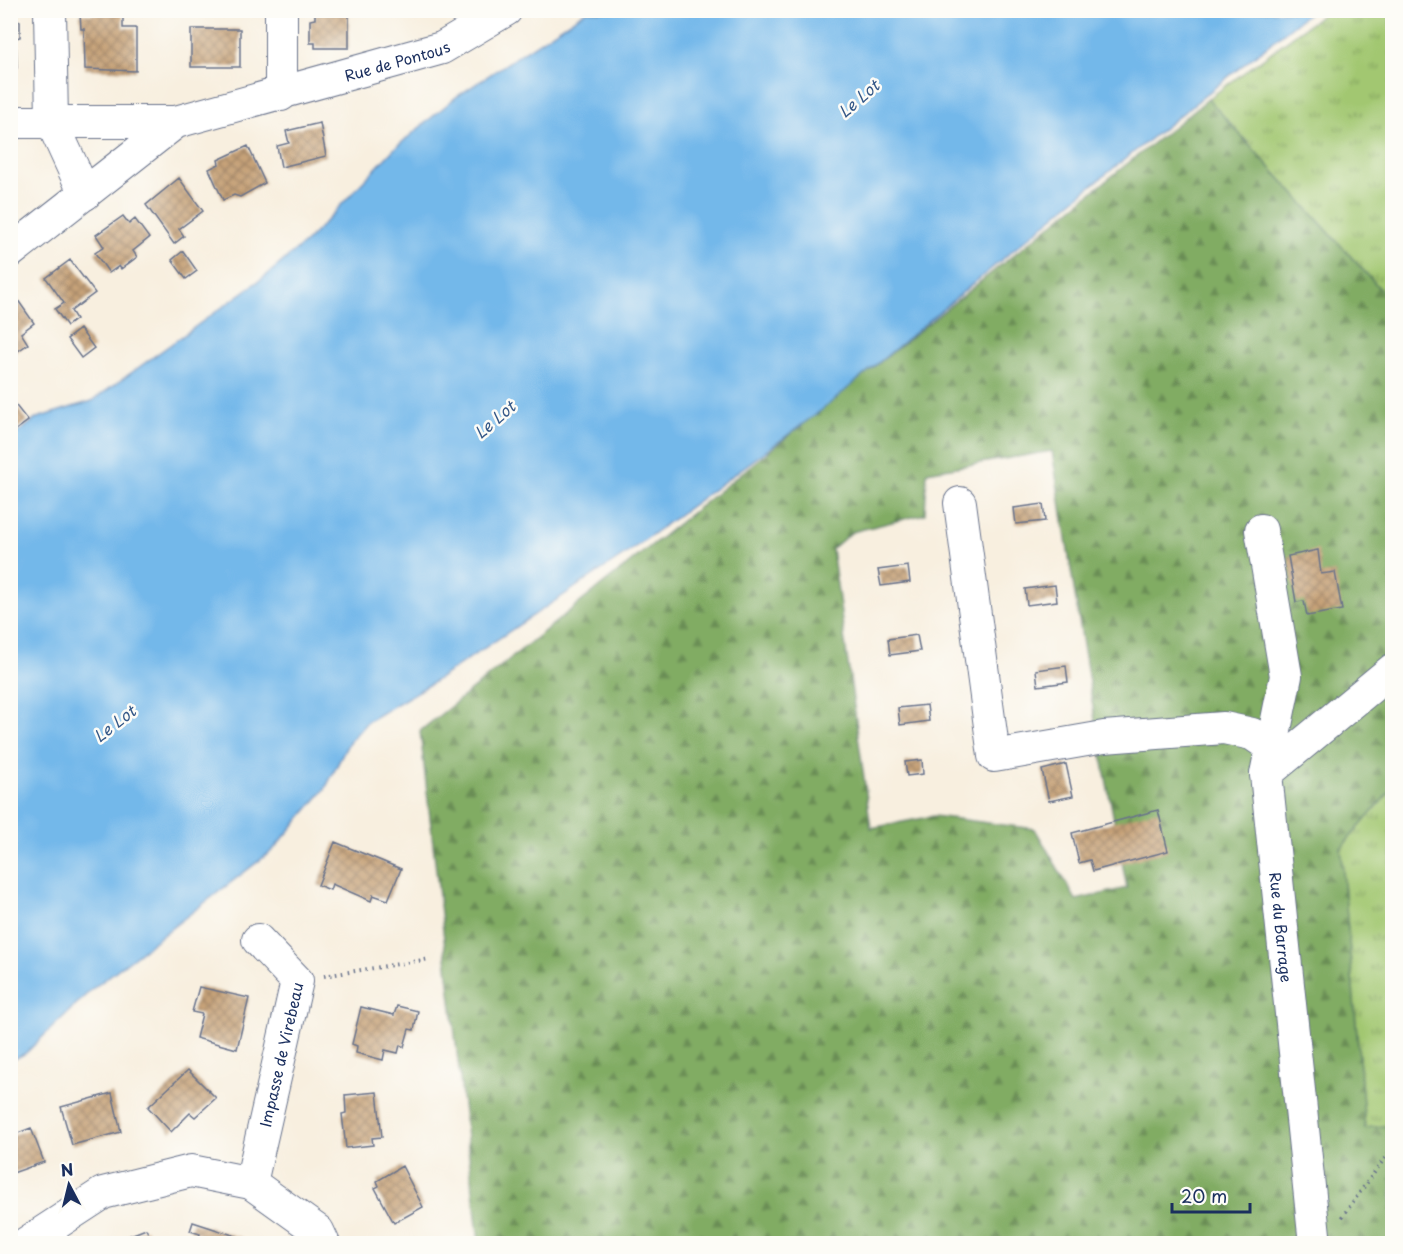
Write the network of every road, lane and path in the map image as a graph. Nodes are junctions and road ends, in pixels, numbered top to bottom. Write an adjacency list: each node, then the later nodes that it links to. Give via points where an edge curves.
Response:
1 (50, 10): 6 (street)
2 (281, 10): 4 (street)
3 (506, 10): 4 (street, Rue de Pontous, via 442,48)
4 (281, 95): 7 (street, Rue de Pontous)
5 (10, 122): 6 (street)
6 (52, 122): 7 (street); 8 (street)
7 (176, 122): 8 (street)
8 (85, 194): 9 (street)
9 (10, 252)
10 (960, 503): 13 (street, via 994,756 1104,737 1214,729 1252,734)
11 (1262, 530): 13 (street, Rue du Barrage, via 1286,676)
12 (1392, 670): 13 (street)
13 (1269, 761): 19 (street, Rue du Barrage)
14 (258, 940): 16 (street, Impasse de Virebeau)
15 (430, 958): 16 (path)
16 (297, 981): 18 (street, Impasse de Virebeau)
17 (1392, 1140): 19 (path, via 1390,1151 1329,1234)
18 (251, 1183): 20 (street, via 191,1171 103,1193); 21 (street, via 318,1231)
19 (1314, 1240)
20 (25, 1244)
21 (324, 1244)

